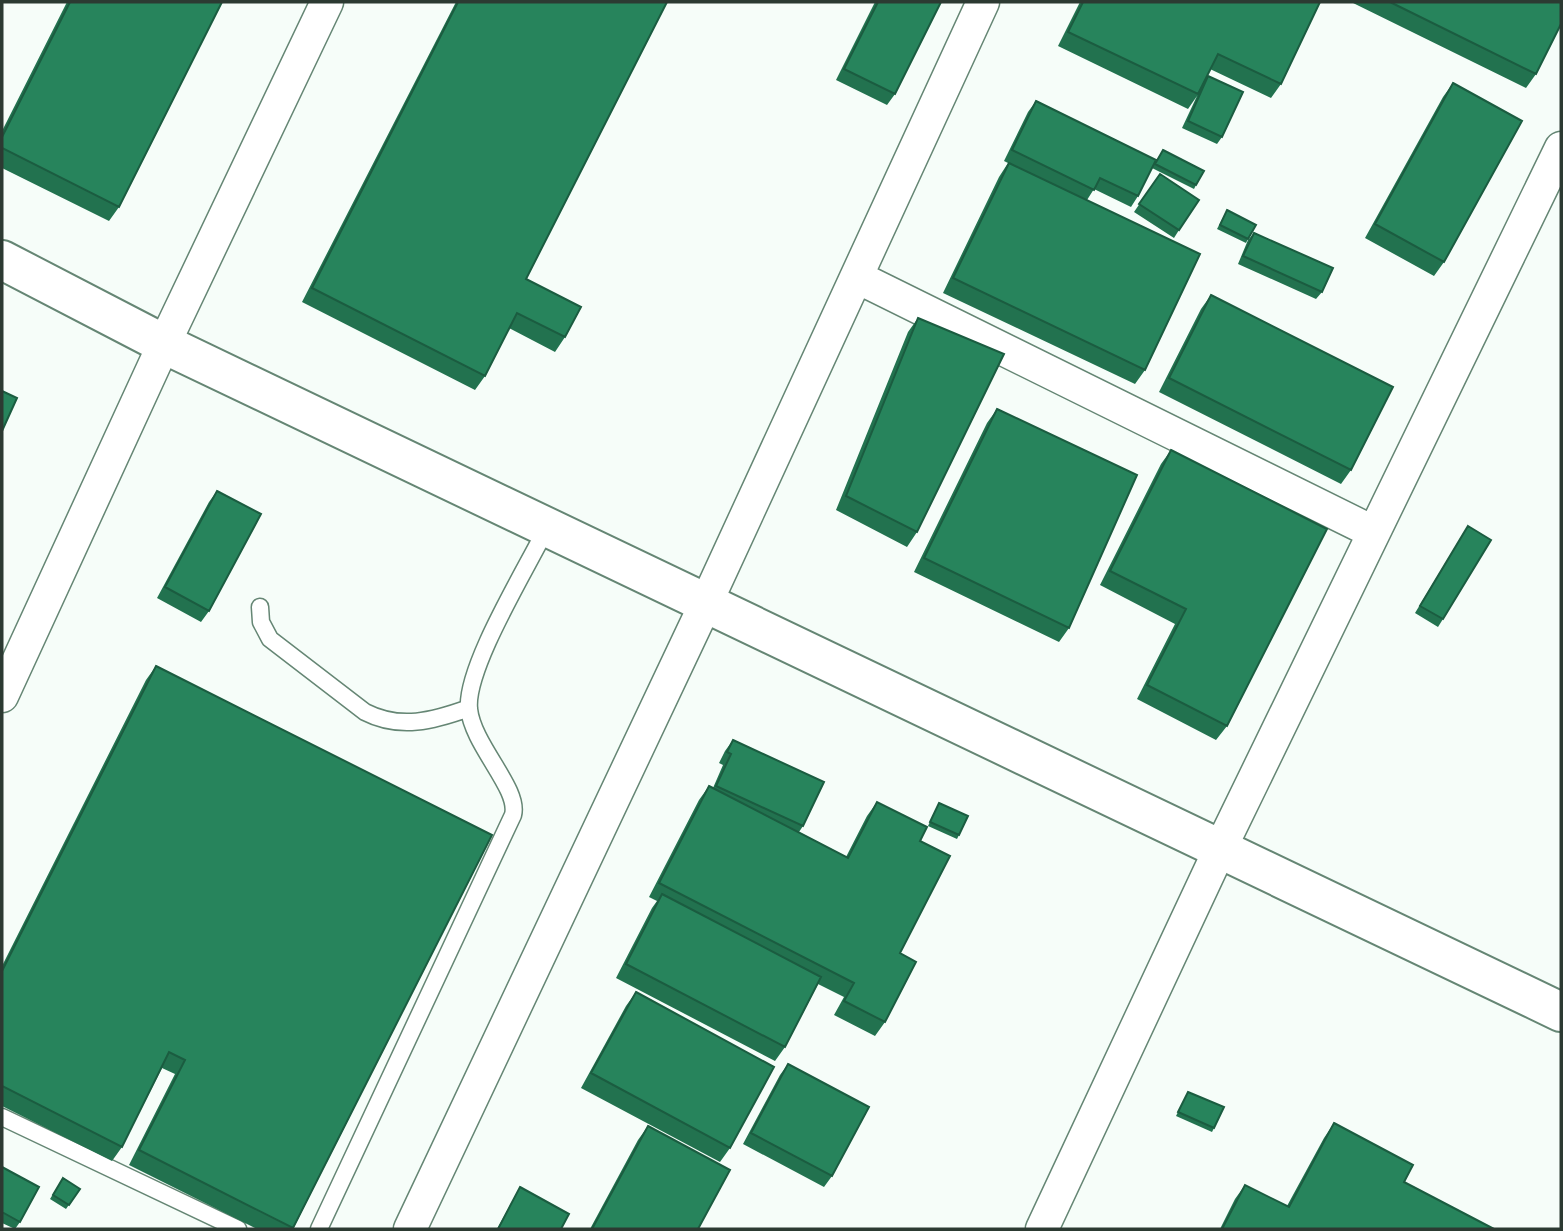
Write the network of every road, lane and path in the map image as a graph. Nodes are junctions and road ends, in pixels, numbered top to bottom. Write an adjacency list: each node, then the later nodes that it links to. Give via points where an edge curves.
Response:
1 (327, 2): 6 (street)
2 (983, 2): 5 (street)
3 (1561, 148): 8 (street)
4 (2, 260): 6 (street)
5 (857, 276): 8 (street); 9 (street)
6 (164, 344): 7 (street); 11 (street)
7 (547, 527): 9 (street); 12 (lane, via 488,640 470,685)
8 (1373, 532): 13 (street)
9 (706, 603): 13 (street); 18 (street)
10 (260, 607): 12 (lane, via 261,622 270,639 365,712 407,723 436,720)
11 (2, 696)
12 (469, 708): 17 (lane, via 474,731 513,796 513,815)
13 (1220, 849): 14 (street); 19 (street)
14 (1561, 1012)
15 (2, 1117): 16 (lane)
16 (237, 1229)
17 (319, 1229)
18 (410, 1229)
19 (1042, 1229)

